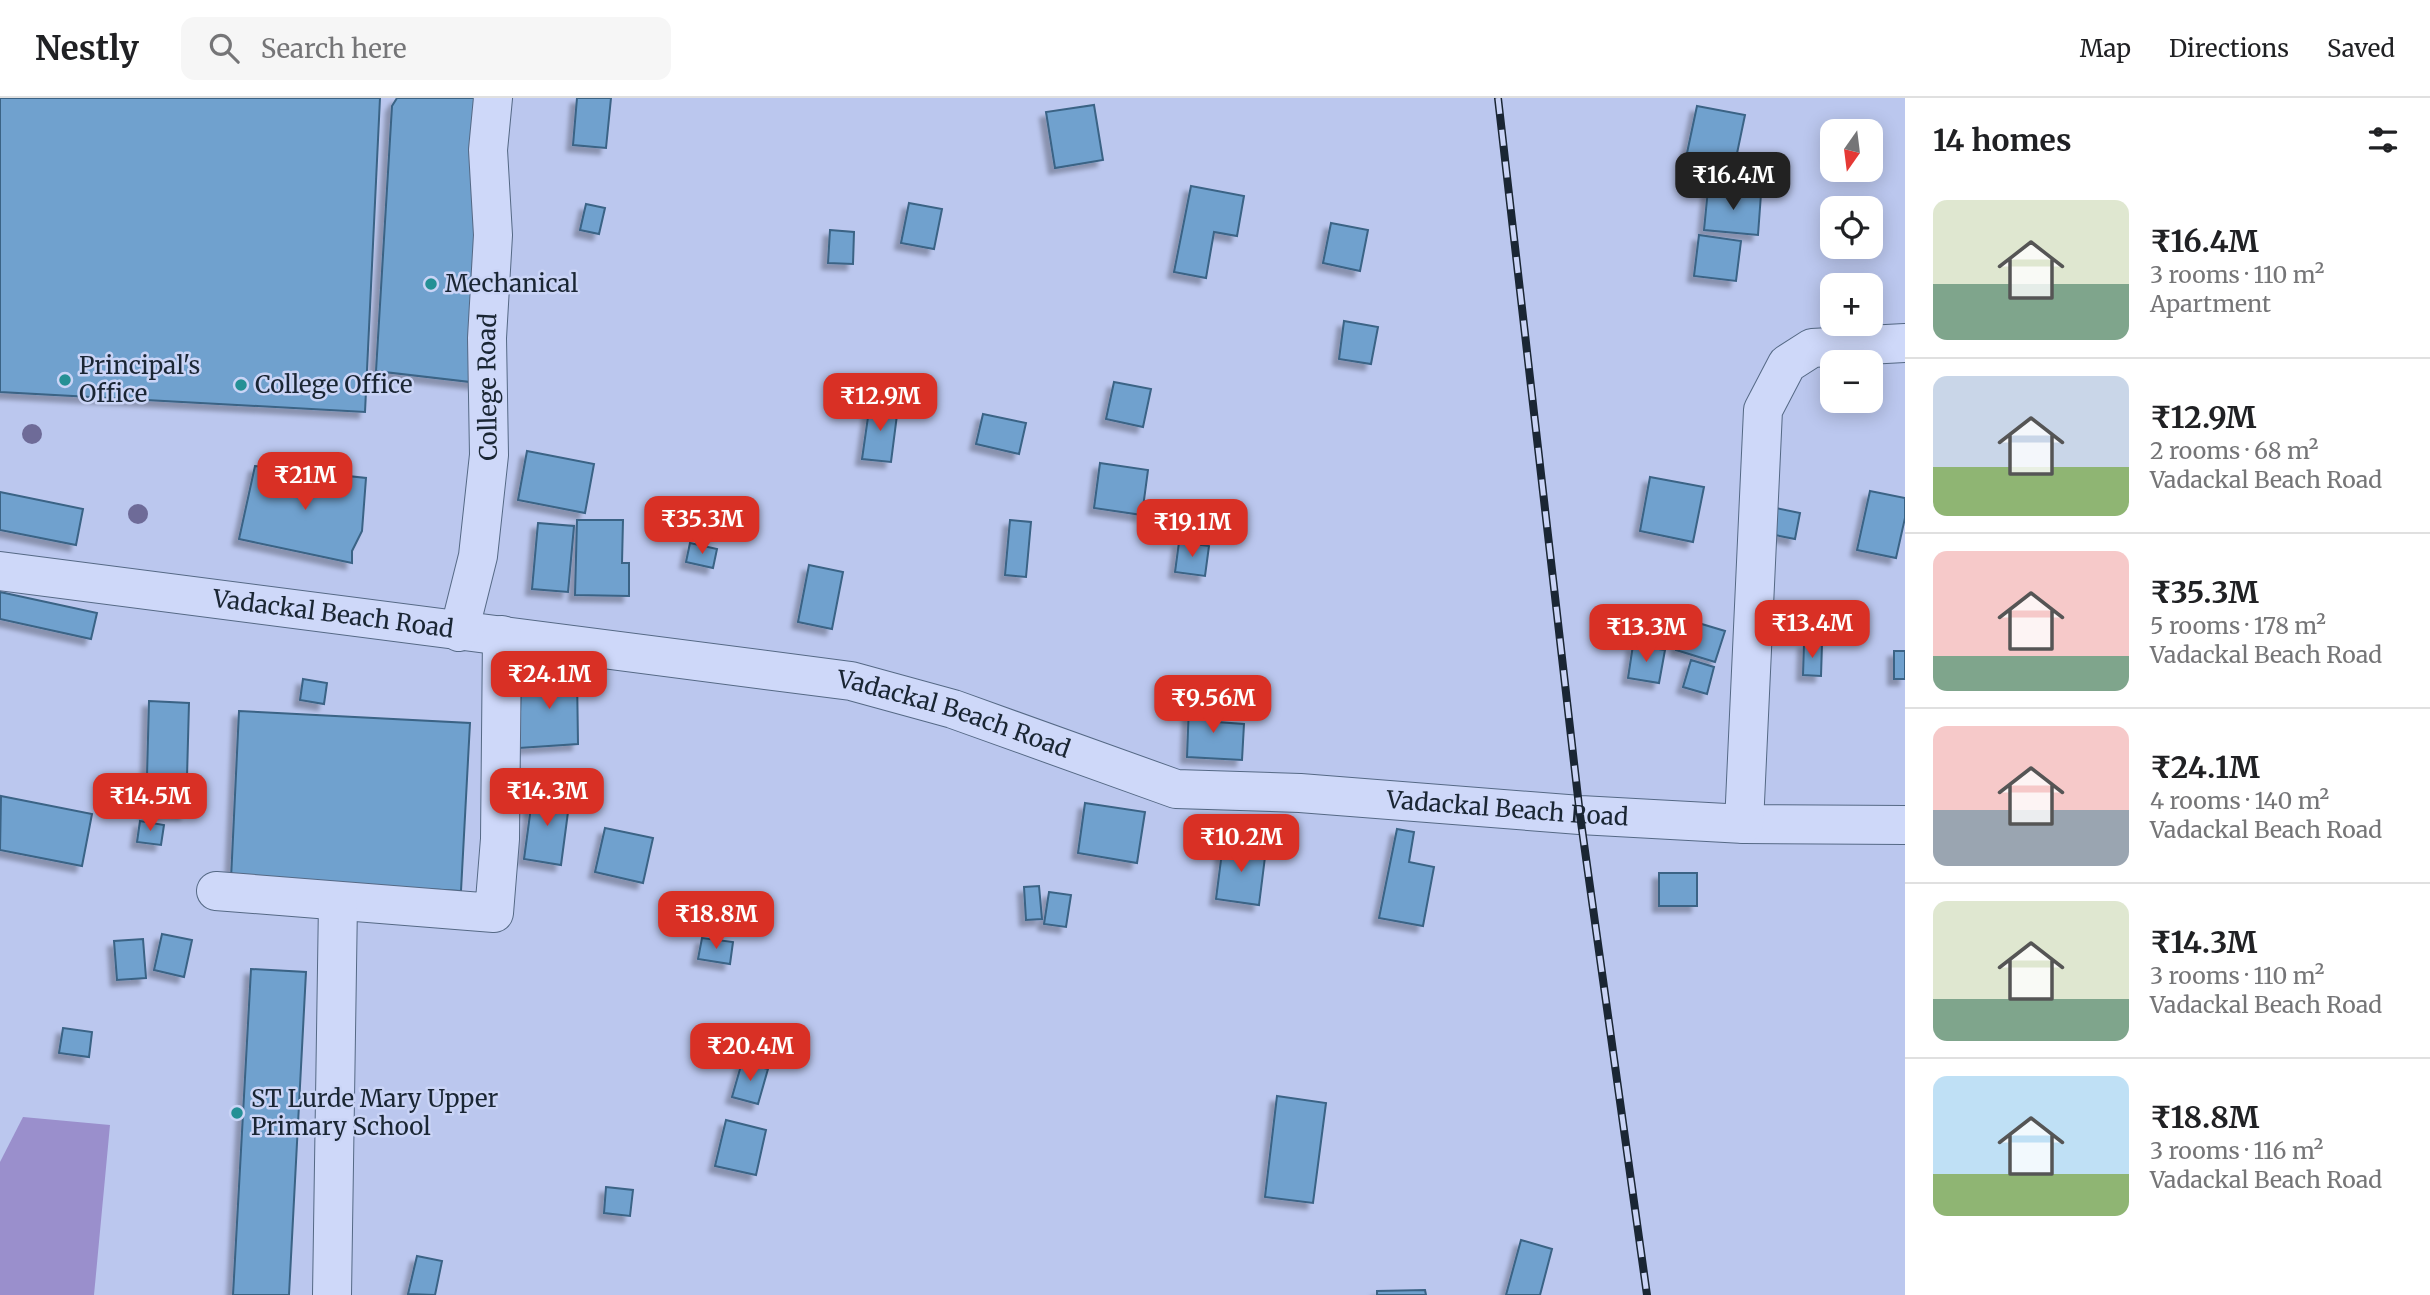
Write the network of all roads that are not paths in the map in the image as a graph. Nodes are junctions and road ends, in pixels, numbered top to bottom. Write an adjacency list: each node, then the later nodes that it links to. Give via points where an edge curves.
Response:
1 (493, 98): 4 (street, College Road, via 488,150 493,235 487,338 489,454 478,556)
2 (1905, 343): 6 (street, via 1812,348 1787,364 1763,410)
3 (0, 571): 4 (street, Vadackal Beach Road)
4 (459, 632): 5 (street, Vadackal Beach Road)
5 (502, 635): 6 (street, Vadackal Beach Road, via 851,681 953,709 1176,789 1300,793); 9 (street, via 500,839 494,914)
6 (1744, 824): 7 (street, Vadackal Beach Road)
7 (1905, 825)
8 (216, 891): 9 (street)
9 (338, 902): 10 (street)
10 (332, 1295)

